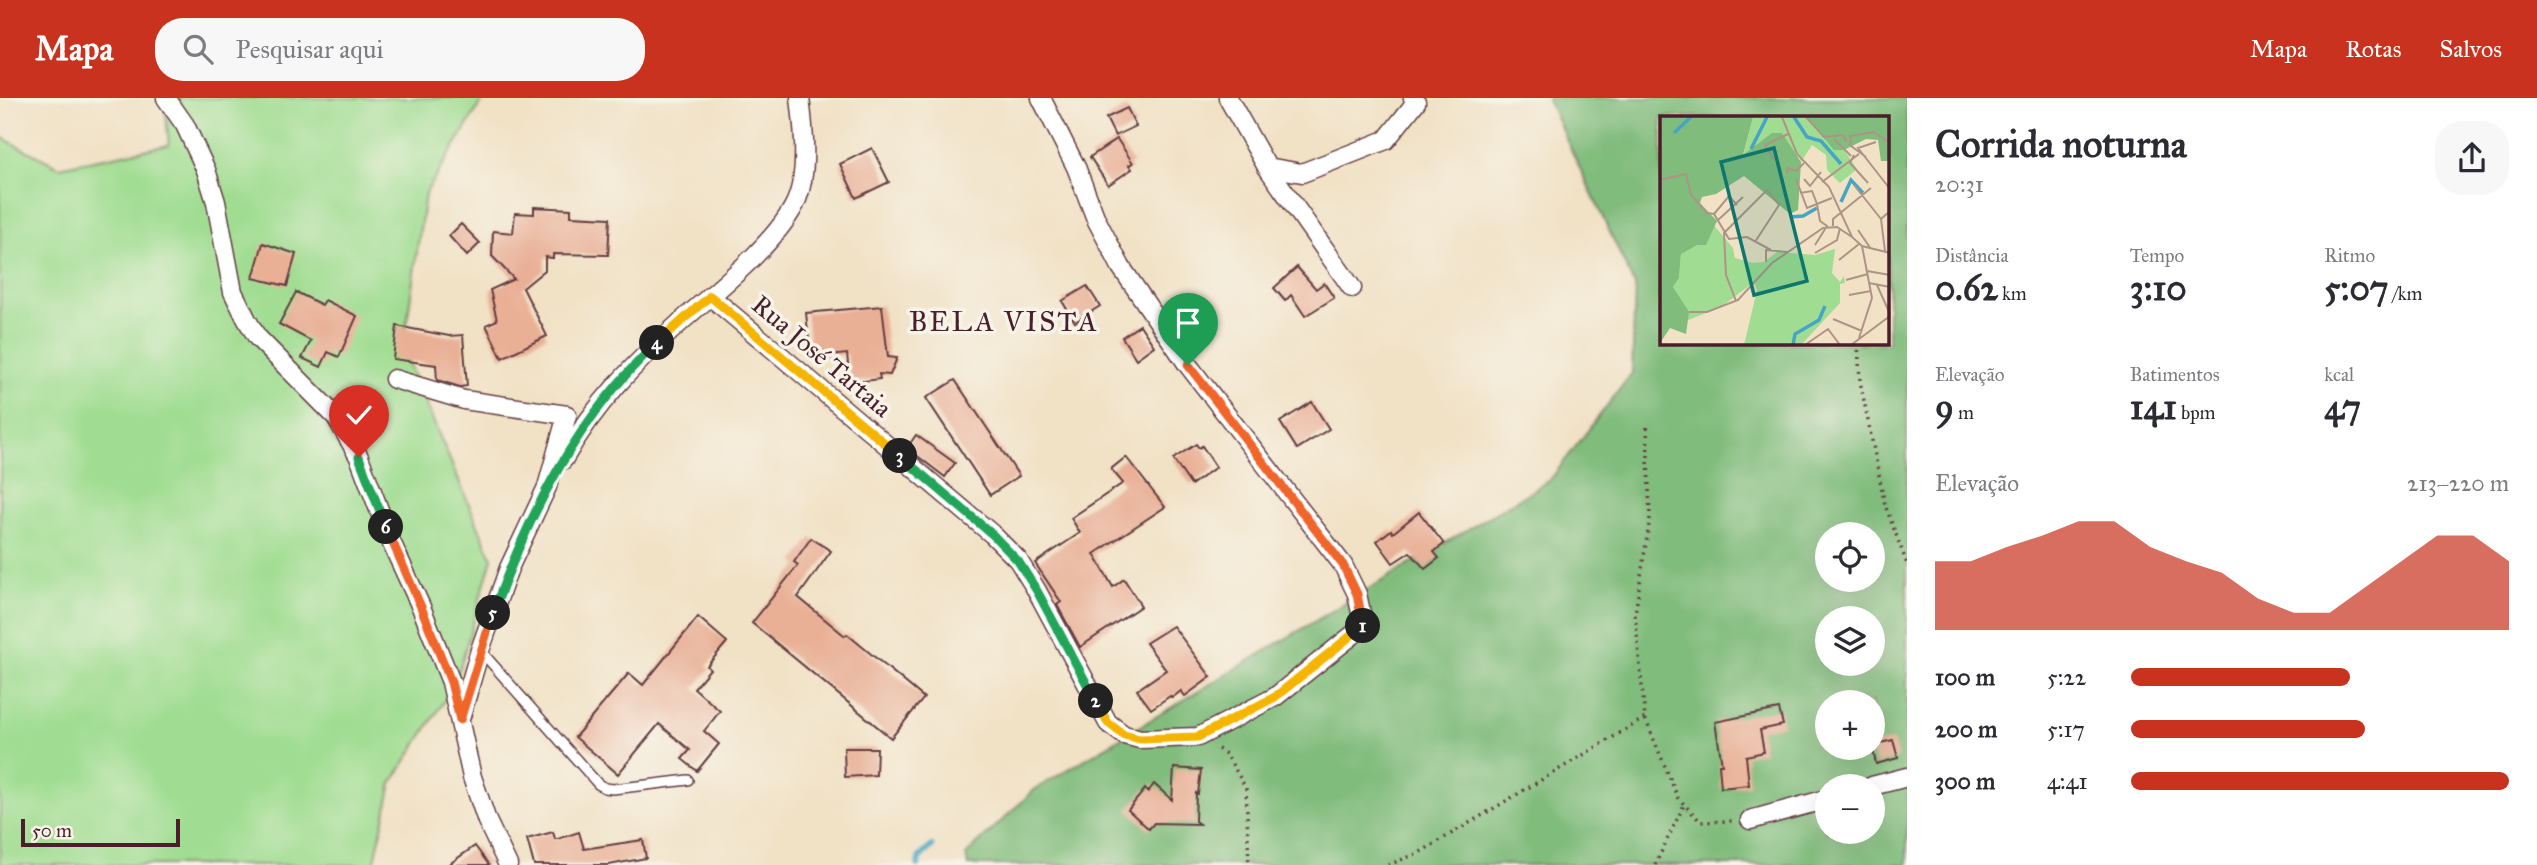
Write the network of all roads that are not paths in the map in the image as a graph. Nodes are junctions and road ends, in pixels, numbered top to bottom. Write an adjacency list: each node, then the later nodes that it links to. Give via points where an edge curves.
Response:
1 (166, 98): 12 (street, via 186,125 206,170 233,292 257,338 336,417 359,457 446,669)
2 (800, 98): 8 (street, via 803,174 795,204 766,244)
3 (1041, 98): 8 (street, Rua José Tartaia, via 1121,267 1188,365 1343,565 1357,594 1364,626 1275,697 1198,737 1140,739 1124,735 1108,723 1018,561)
4 (1228, 98): 6 (street)
5 (1415, 100): 6 (street, via 1386,140 1302,173)
6 (1267, 167): 7 (street)
7 (1352, 288)
8 (710, 296): 10 (street, via 617,382 580,431)
9 (394, 379): 10 (street, via 464,400 567,415)
10 (547, 487): 11 (street, via 509,568)
11 (480, 650): 12 (street); 14 (lane, via 598,784 613,789)
12 (460, 720): 18 (street, via 476,788)
13 (1907, 777): 15 (street)
14 (688, 780)
15 (1885, 783)
16 (1815, 802): 17 (street)
17 (1750, 820)
18 (508, 865)

